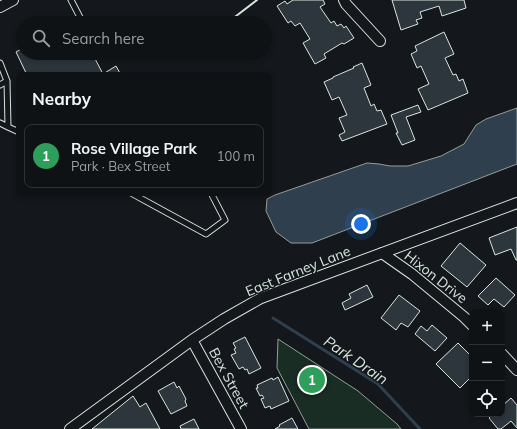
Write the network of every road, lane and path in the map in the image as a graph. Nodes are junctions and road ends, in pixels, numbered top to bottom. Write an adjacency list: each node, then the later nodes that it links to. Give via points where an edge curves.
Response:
1 (13, 0): 4 (street)
2 (71, 0): 5 (lane)
3 (344, 0): 6 (street)
4 (0, 7)
5 (79, 16)
6 (380, 41)
7 (0, 63): 8 (lane)
8 (7, 81): 9 (lane); 11 (lane)
9 (0, 85)
10 (0, 123): 11 (lane)
11 (8, 127): 12 (lane)
12 (16, 131)
13 (136, 196): 14 (lane, via 206,234 225,220)
14 (213, 196)
15 (517, 203): 16 (street, East Farney Lane)
16 (382, 253): 17 (street, Hixon Drive, via 412,274); 18 (street, East Farney Lane, via 261,298)
17 (469, 322)
18 (192, 340): 21 (street, East Farney Lane); 22 (street, Bex Street)
19 (509, 358): 20 (street)
20 (517, 370)
21 (70, 429)
22 (241, 429)

